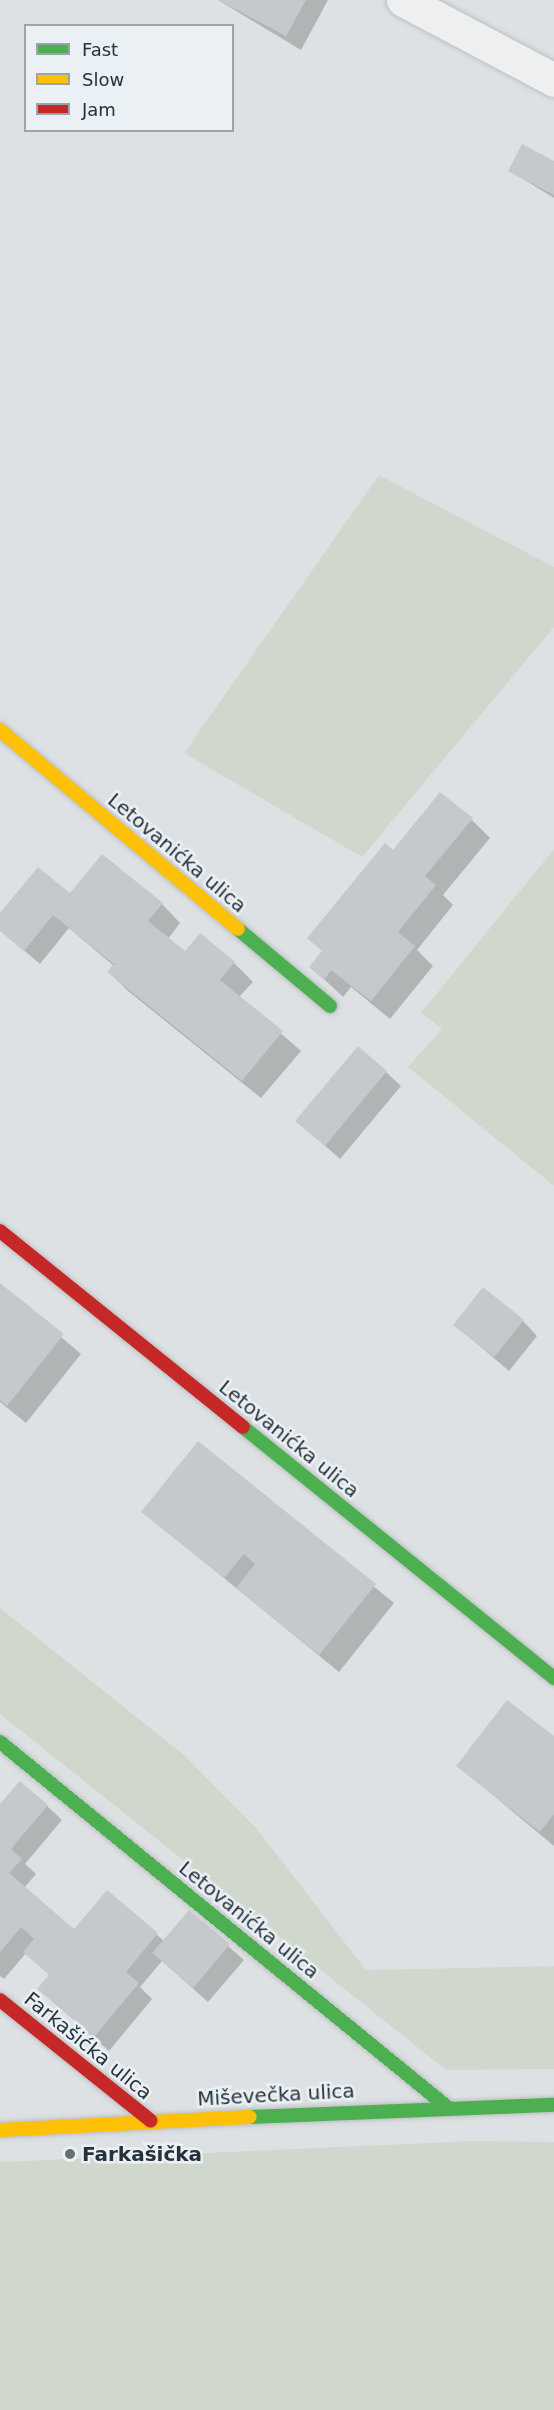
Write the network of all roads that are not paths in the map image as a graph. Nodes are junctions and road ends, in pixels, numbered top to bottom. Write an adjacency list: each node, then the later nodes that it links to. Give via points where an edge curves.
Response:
1 (404, 0): 2 (street)
2 (554, 80)
3 (0, 730): 4 (street, Letovanićka ulica)
4 (330, 1006)
5 (0, 1231): 6 (street, Letovanićka ulica)
6 (554, 1678)
7 (0, 1742): 10 (street, Letovanićka ulica)
8 (0, 2000): 11 (street, Farkašićka ulica)
9 (554, 2105): 10 (street, Miševečka ulica)
10 (446, 2106): 11 (street, Miševečka ulica)
11 (151, 2121): 12 (street, Miševečka ulica)
12 (0, 2130)

